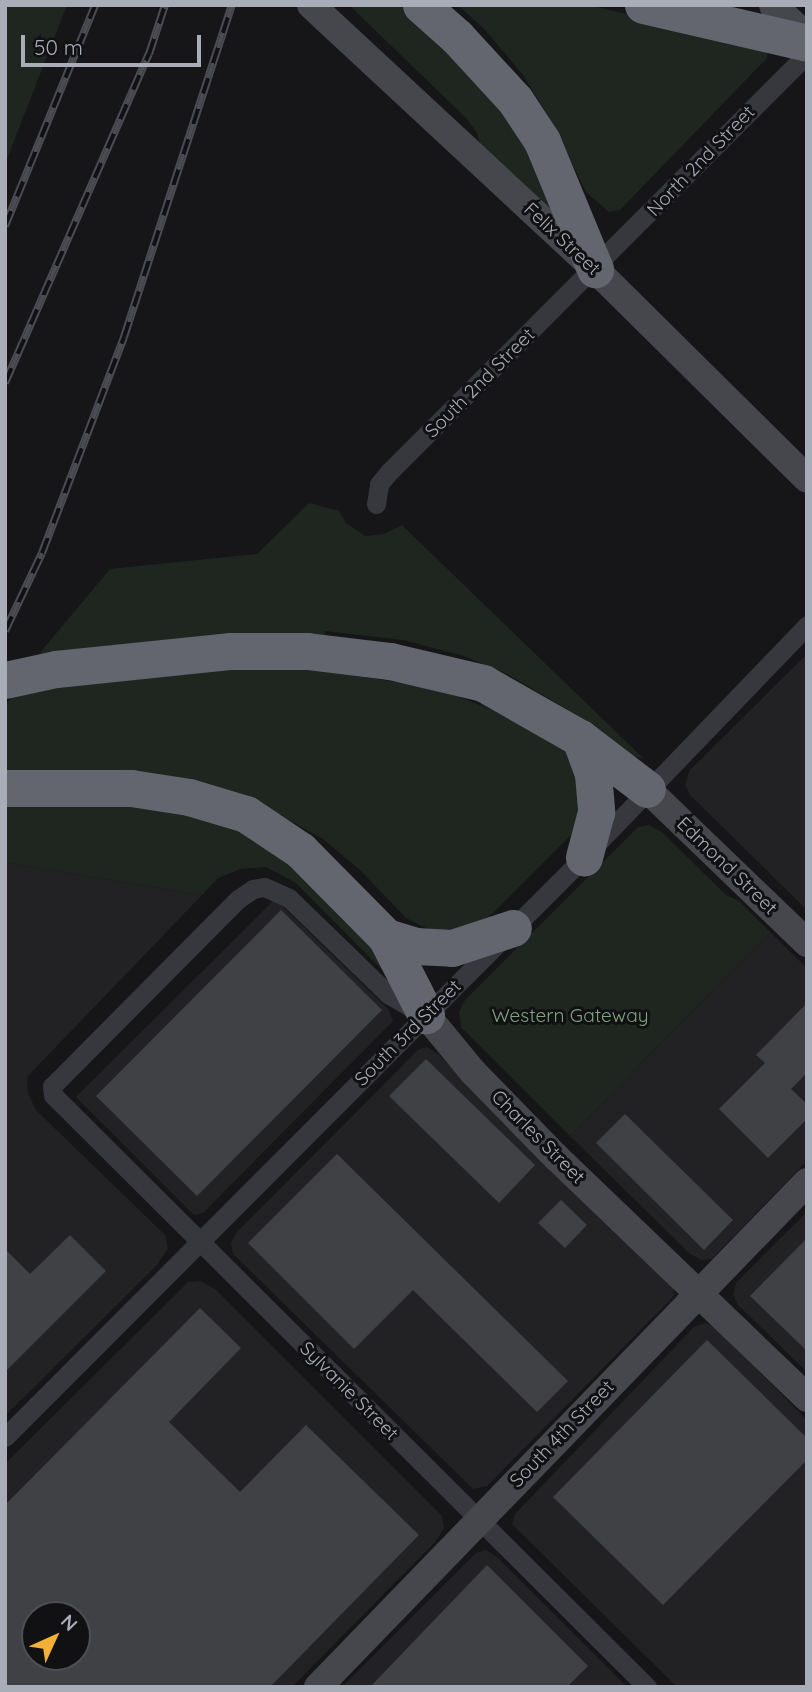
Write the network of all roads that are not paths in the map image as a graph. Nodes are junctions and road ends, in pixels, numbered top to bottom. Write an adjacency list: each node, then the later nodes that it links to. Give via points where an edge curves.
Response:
1 (311, 5): 8 (main road, Felix Street)
2 (421, 5): 8 (highway, via 515,100 542,141)
3 (643, 5): 6 (highway)
4 (773, 5): 5 (main road)
5 (807, 37)
6 (807, 43)
7 (807, 54): 8 (street, North 2nd Street)
8 (595, 269): 9 (main road, Felix Street); 10 (street, South 2nd Street, via 390,471 379,484)
9 (807, 479)
10 (376, 504)
11 (807, 625): 15 (street, South 3rd Street)
12 (5, 680): 13 (highway, via 136,659 231,651 307,651 390,661 484,683)
13 (580, 738): 15 (highway); 16 (highway, via 593,774 596,812)
14 (5, 788): 18 (highway, via 131,788 189,797 246,814 300,850)
15 (647, 789): 16 (street, South 3rd Street); 19 (main road, Edmond Street)
16 (584, 856): 17 (street, South 3rd Street)
17 (513, 928): 18 (highway, via 452,948 416,946); 20 (street, South 3rd Street)
18 (386, 937): 20 (highway)
19 (807, 943)
20 (426, 1016): 21 (street, Charles Street, via 388,994 289,898 264,887 253,889 52,1086); 23 (street, South 3rd Street); 24 (main road, Charles Street, via 519,1119)
21 (53, 1095): 23 (street, Sylvanie Street)
22 (807, 1182): 24 (main road, South 4th Street)
23 (199, 1242): 26 (street, South 3rd Street); 27 (street, Sylvanie Street)
24 (698, 1293): 25 (main road, Charles Street); 27 (main road, South 4th Street)
25 (807, 1398)
26 (5, 1437)
27 (480, 1520): 28 (main road, South 4th Street); 29 (street, Sylvanie Street)
28 (317, 1687)
29 (647, 1687)

